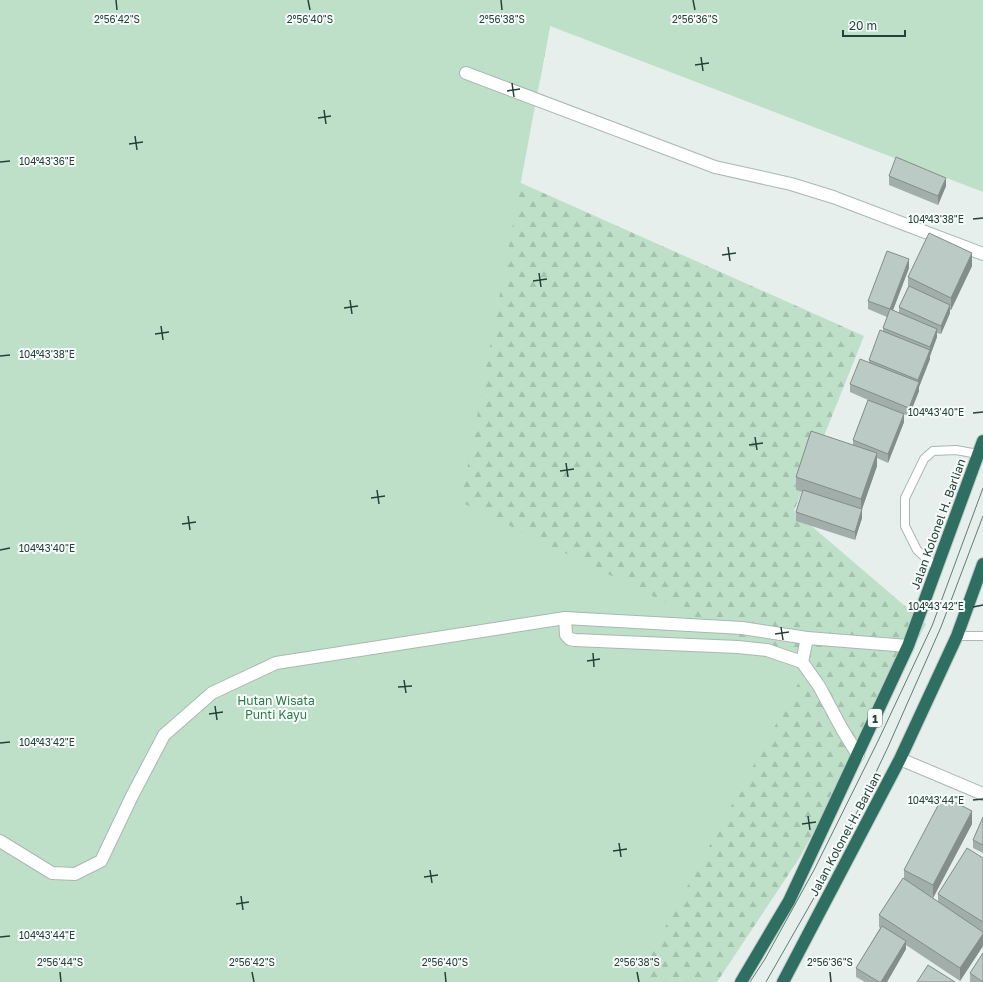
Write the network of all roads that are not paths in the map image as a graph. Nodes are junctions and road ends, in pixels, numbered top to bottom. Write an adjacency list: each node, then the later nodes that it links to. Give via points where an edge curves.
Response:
1 (466, 73): 2 (street, via 714,167 798,186)
2 (983, 254)
3 (983, 441): 4 (highway, Jalan Kolonel H. Barlian / 1)
4 (978, 454): 6 (highway, Jalan Kolonel H. Barlian / 1); 6 (lane, via 956,450 933,451 924,459 905,498 905,526 918,550)
5 (983, 564): 8 (highway, Jalan Kolonel H. Barlian)
6 (937, 568): 11 (highway, Jalan Kolonel H. Barlian / 1)
7 (565, 618): 10 (street, via 742,628); 12 (street, via 566,635 575,640 738,647 767,650); 16 (street, via 276,663 212,692 164,735 101,861 75,874 52,873)
8 (957, 636): 9 (lane); 14 (highway, Jalan Kolonel H. Barlian)
9 (983, 636)
10 (807, 638): 11 (street); 12 (street)
11 (908, 646): 13 (highway, Jalan Kolonel H. Barlian / 1)
12 (802, 662): 13 (street, via 819,686)
13 (858, 755): 17 (highway, Jalan Kolonel H. Barlian / 1, via 788,900)
14 (900, 759): 15 (street); 18 (highway, Jalan Kolonel H. Barlian)
15 (983, 794)
16 (0, 841)
17 (741, 982)
18 (783, 982)

